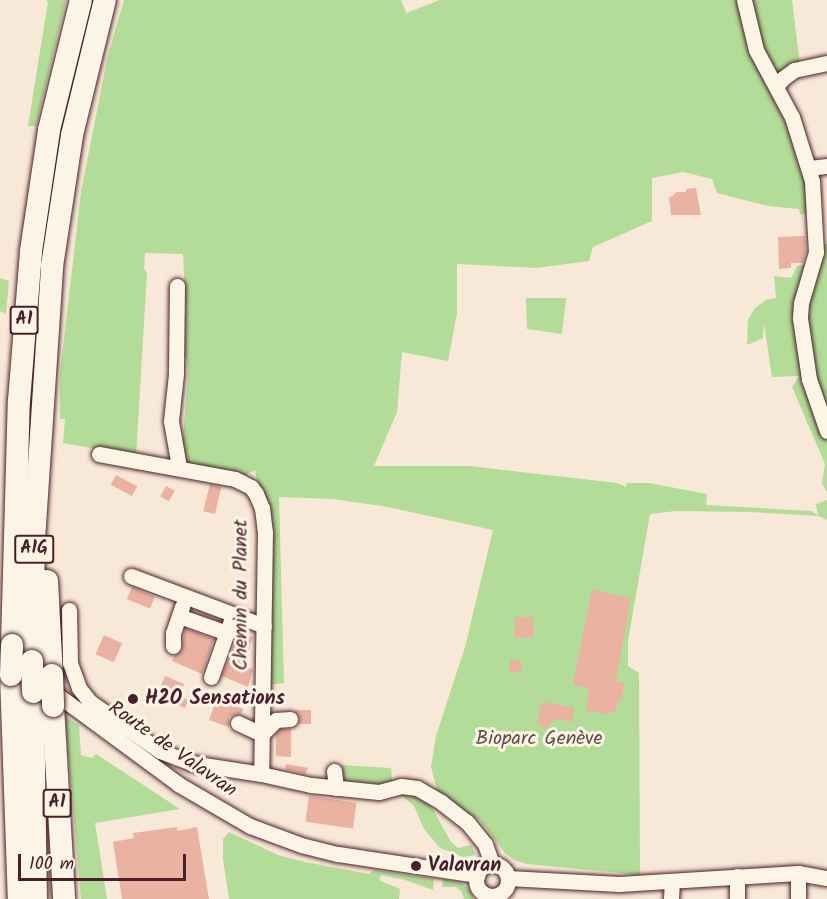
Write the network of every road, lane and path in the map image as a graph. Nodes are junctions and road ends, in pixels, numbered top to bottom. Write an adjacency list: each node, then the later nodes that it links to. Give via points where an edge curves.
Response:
1 (81, 0): 22 (highway, A1, via 49,130 28,281)
2 (105, 0): 11 (highway, A1, via 78,106 60,204 45,348)
3 (744, 0): 5 (street, via 756,50)
4 (827, 63): 5 (street, via 794,70)
5 (776, 87): 7 (street, via 792,117)
6 (827, 166): 7 (street)
7 (810, 168): 8 (street)
8 (822, 239): 10 (street, via 801,303 800,318 809,379)
9 (177, 286): 13 (street, via 171,421)
10 (827, 431)
11 (41, 437): 41 (highway, A1G, bridge, via 32,661); 42 (highway, A1, bridge)
12 (99, 454): 13 (street, Chemin du Planet)
13 (179, 467): 19 (street, Chemin du Planet, via 240,480 256,494 265,532)
14 (131, 576): 15 (street)
15 (185, 598): 17 (street); 18 (street)
16 (69, 610): 29 (street, via 70,663 85,698 160,752 191,763)
17 (233, 615): 19 (street); 20 (street)
18 (179, 616): 20 (street); 21 (street)
19 (264, 626): 26 (street, Chemin du Planet)
20 (226, 633): 23 (street)
21 (173, 646)
22 (6, 648): 27 (highway, A1, bridge, via 11,675); 33 (street, Route de Valavran, via 178,784 250,826 338,854)
23 (211, 677)
24 (290, 719): 26 (street, via 276,720)
25 (238, 723): 26 (street)
26 (262, 734): 29 (street, Chemin du Planet)
27 (13, 747): 39 (highway, A1); 40 (highway)
28 (334, 771): 30 (street)
29 (261, 774): 30 (street)
30 (336, 788): 31 (street, via 388,795 411,786 441,802 475,830)
31 (492, 864): 33 (street); 35 (street, via 501,866)
32 (798, 873): 34 (street); 36 (street); 45 (street)
33 (477, 875): 38 (street, via 477,886)
34 (737, 876): 37 (street); 44 (street)
35 (508, 878): 37 (street, via 619,884); 38 (street, via 502,893)
36 (827, 878)
37 (672, 881): 43 (street)
38 (488, 897)
39 (9, 899)
40 (19, 899)
41 (36, 899)
42 (64, 899)
43 (671, 899)
44 (737, 899)
45 (798, 899)

